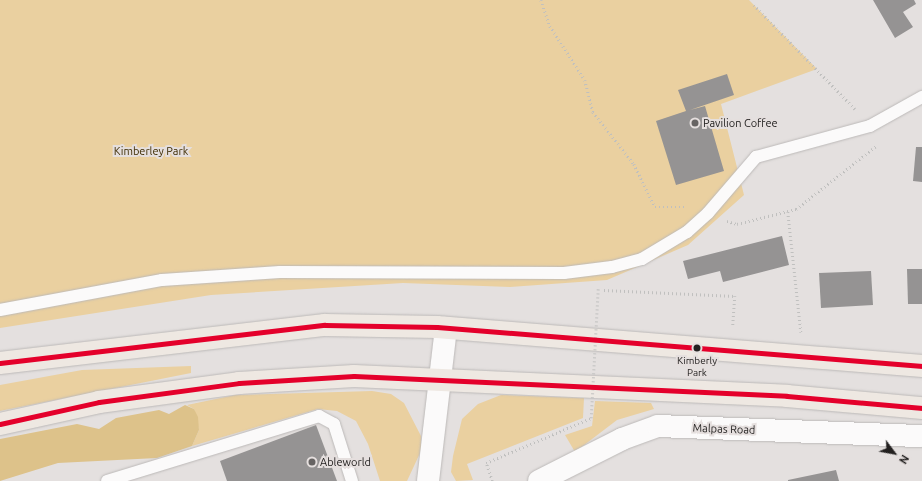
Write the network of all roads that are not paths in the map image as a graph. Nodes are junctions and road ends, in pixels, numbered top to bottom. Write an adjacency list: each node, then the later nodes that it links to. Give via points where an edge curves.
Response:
1 (922, 97): 2 (lane, via 870,126 756,158 708,213 666,246 642,259 612,267 564,273 280,272 162,280)
2 (0, 310)
3 (446, 328): 4 (main road, via 325,325); 5 (main road); 6 (street)
4 (0, 363)
5 (922, 366)
6 (440, 380): 7 (main road, via 787,396); 8 (main road, via 354,376 239,383 99,402); 12 (street)
7 (922, 408)
8 (0, 424)
9 (922, 436): 13 (street, Malpas Road, via 658,426 622,438)
10 (107, 481): 11 (lane, via 319,416 326,417 334,424)
11 (352, 481)
12 (428, 481)
13 (539, 481)

